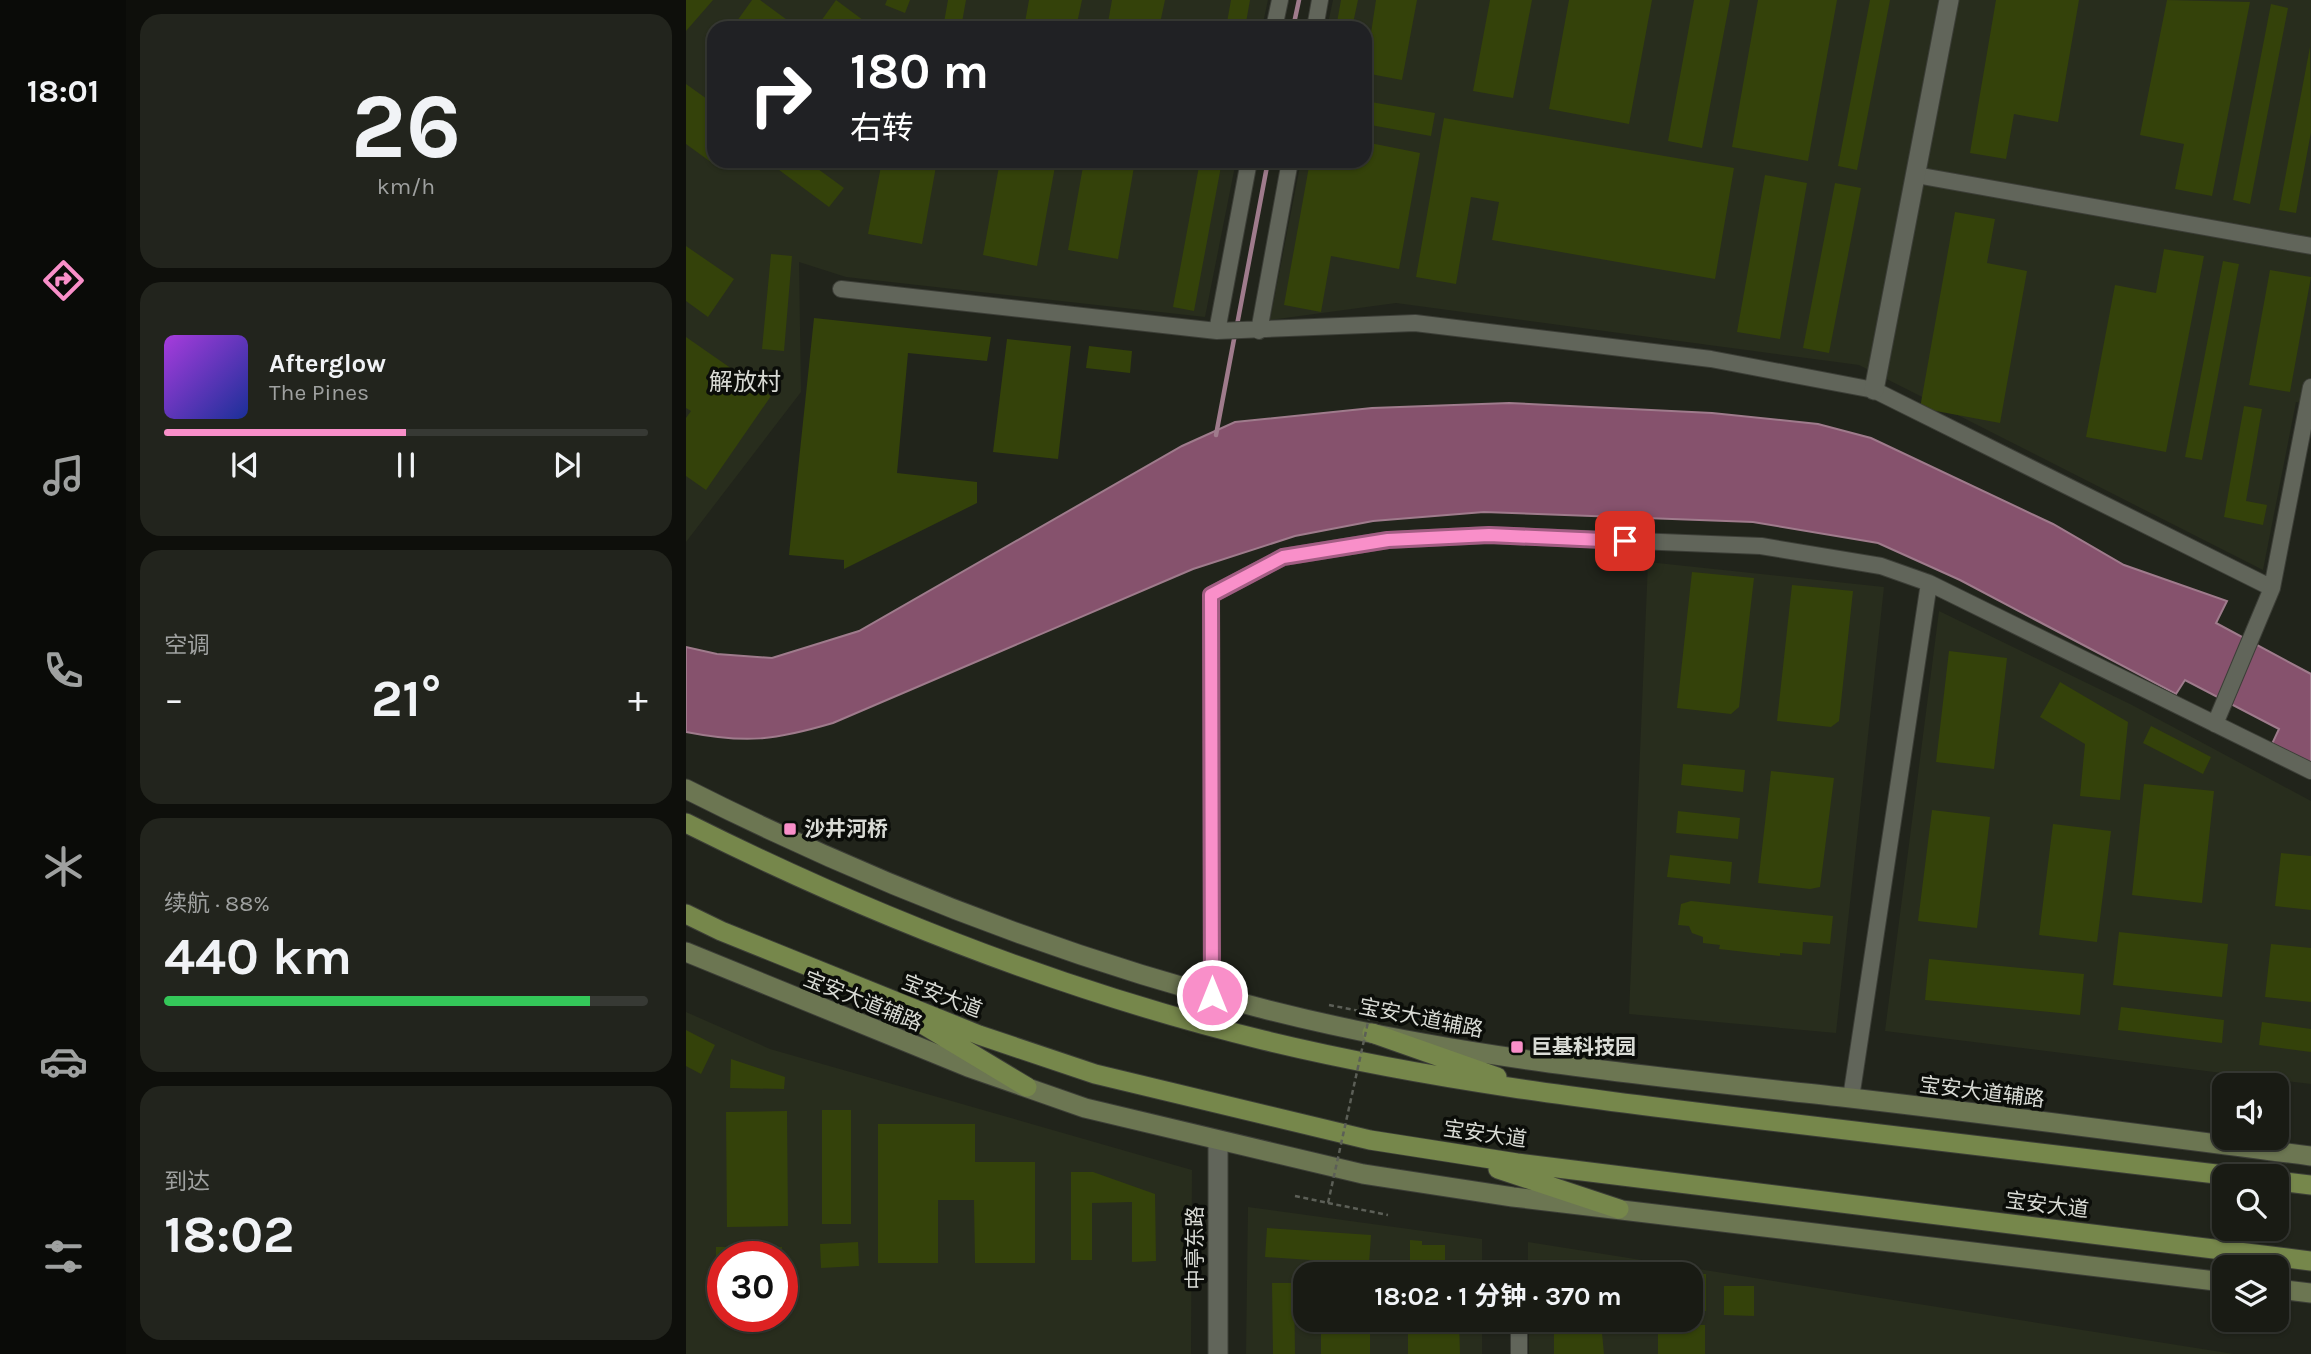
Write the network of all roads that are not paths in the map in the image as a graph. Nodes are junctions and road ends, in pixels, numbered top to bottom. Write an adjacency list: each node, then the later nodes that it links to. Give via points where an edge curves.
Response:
1 (1280, 0): 4 (street)
2 (1320, 0): 5 (street)
3 (1949, 0): 8 (street)
4 (1276, 21)
5 (1316, 21)
6 (1248, 168): 11 (street)
7 (1289, 168): 12 (street)
8 (1916, 175): 9 (street); 14 (street)
9 (2311, 246)
10 (841, 289): 11 (street)
11 (1221, 331): 12 (street)
12 (1254, 331): 14 (street, via 1415,323 1711,359)
13 (2311, 387): 16 (street)
14 (1874, 390): 16 (street)
15 (1929, 583): 17 (street); 24 (street, via 1881,566 1761,546 1489,535 1388,540 1283,557 1211,595); 28 (street)
16 (2272, 588): 17 (street)
17 (2215, 724): 18 (street)
18 (2311, 771)
19 (686, 789): 24 (main road, 宝安大道辅路, via 775,834 1036,942)
20 (686, 823): 27 (main road, via 891,917 1026,970 1134,1005 1401,1071)
21 (686, 914): 23 (main road, 宝安大道)
22 (686, 952): 26 (main road, 宝安大道辅路)
23 (866, 990): 26 (main road); 30 (main road, 宝安大道, via 1095,1074 1370,1140)
24 (1212, 995): 25 (main road, 宝安大道辅路)
25 (1373, 1033): 27 (main road); 28 (main road, 宝安大道辅路, via 1551,1065)
26 (1027, 1087): 29 (main road, 宝安大道辅路, via 1086,1108)
27 (1547, 1095): 32 (main road)
28 (1851, 1098): 31 (main road, 宝安大道辅路)
29 (1218, 1141): 35 (main road, 宝安大道辅路, via 1363,1174); 41 (street, 中亭东路)
30 (1447, 1152): 35 (main road); 36 (main road, 宝安大道)
31 (2311, 1156)
32 (2212, 1174)
33 (2289, 1182): 34 (main road)
34 (2311, 1185)
35 (1619, 1209): 37 (main road, 宝安大道辅路)
36 (2311, 1261)
37 (2212, 1281)
38 (2289, 1290): 39 (main road)
39 (2311, 1293)
40 (1519, 1332): 42 (street)
41 (1218, 1354)
42 (1519, 1354)

